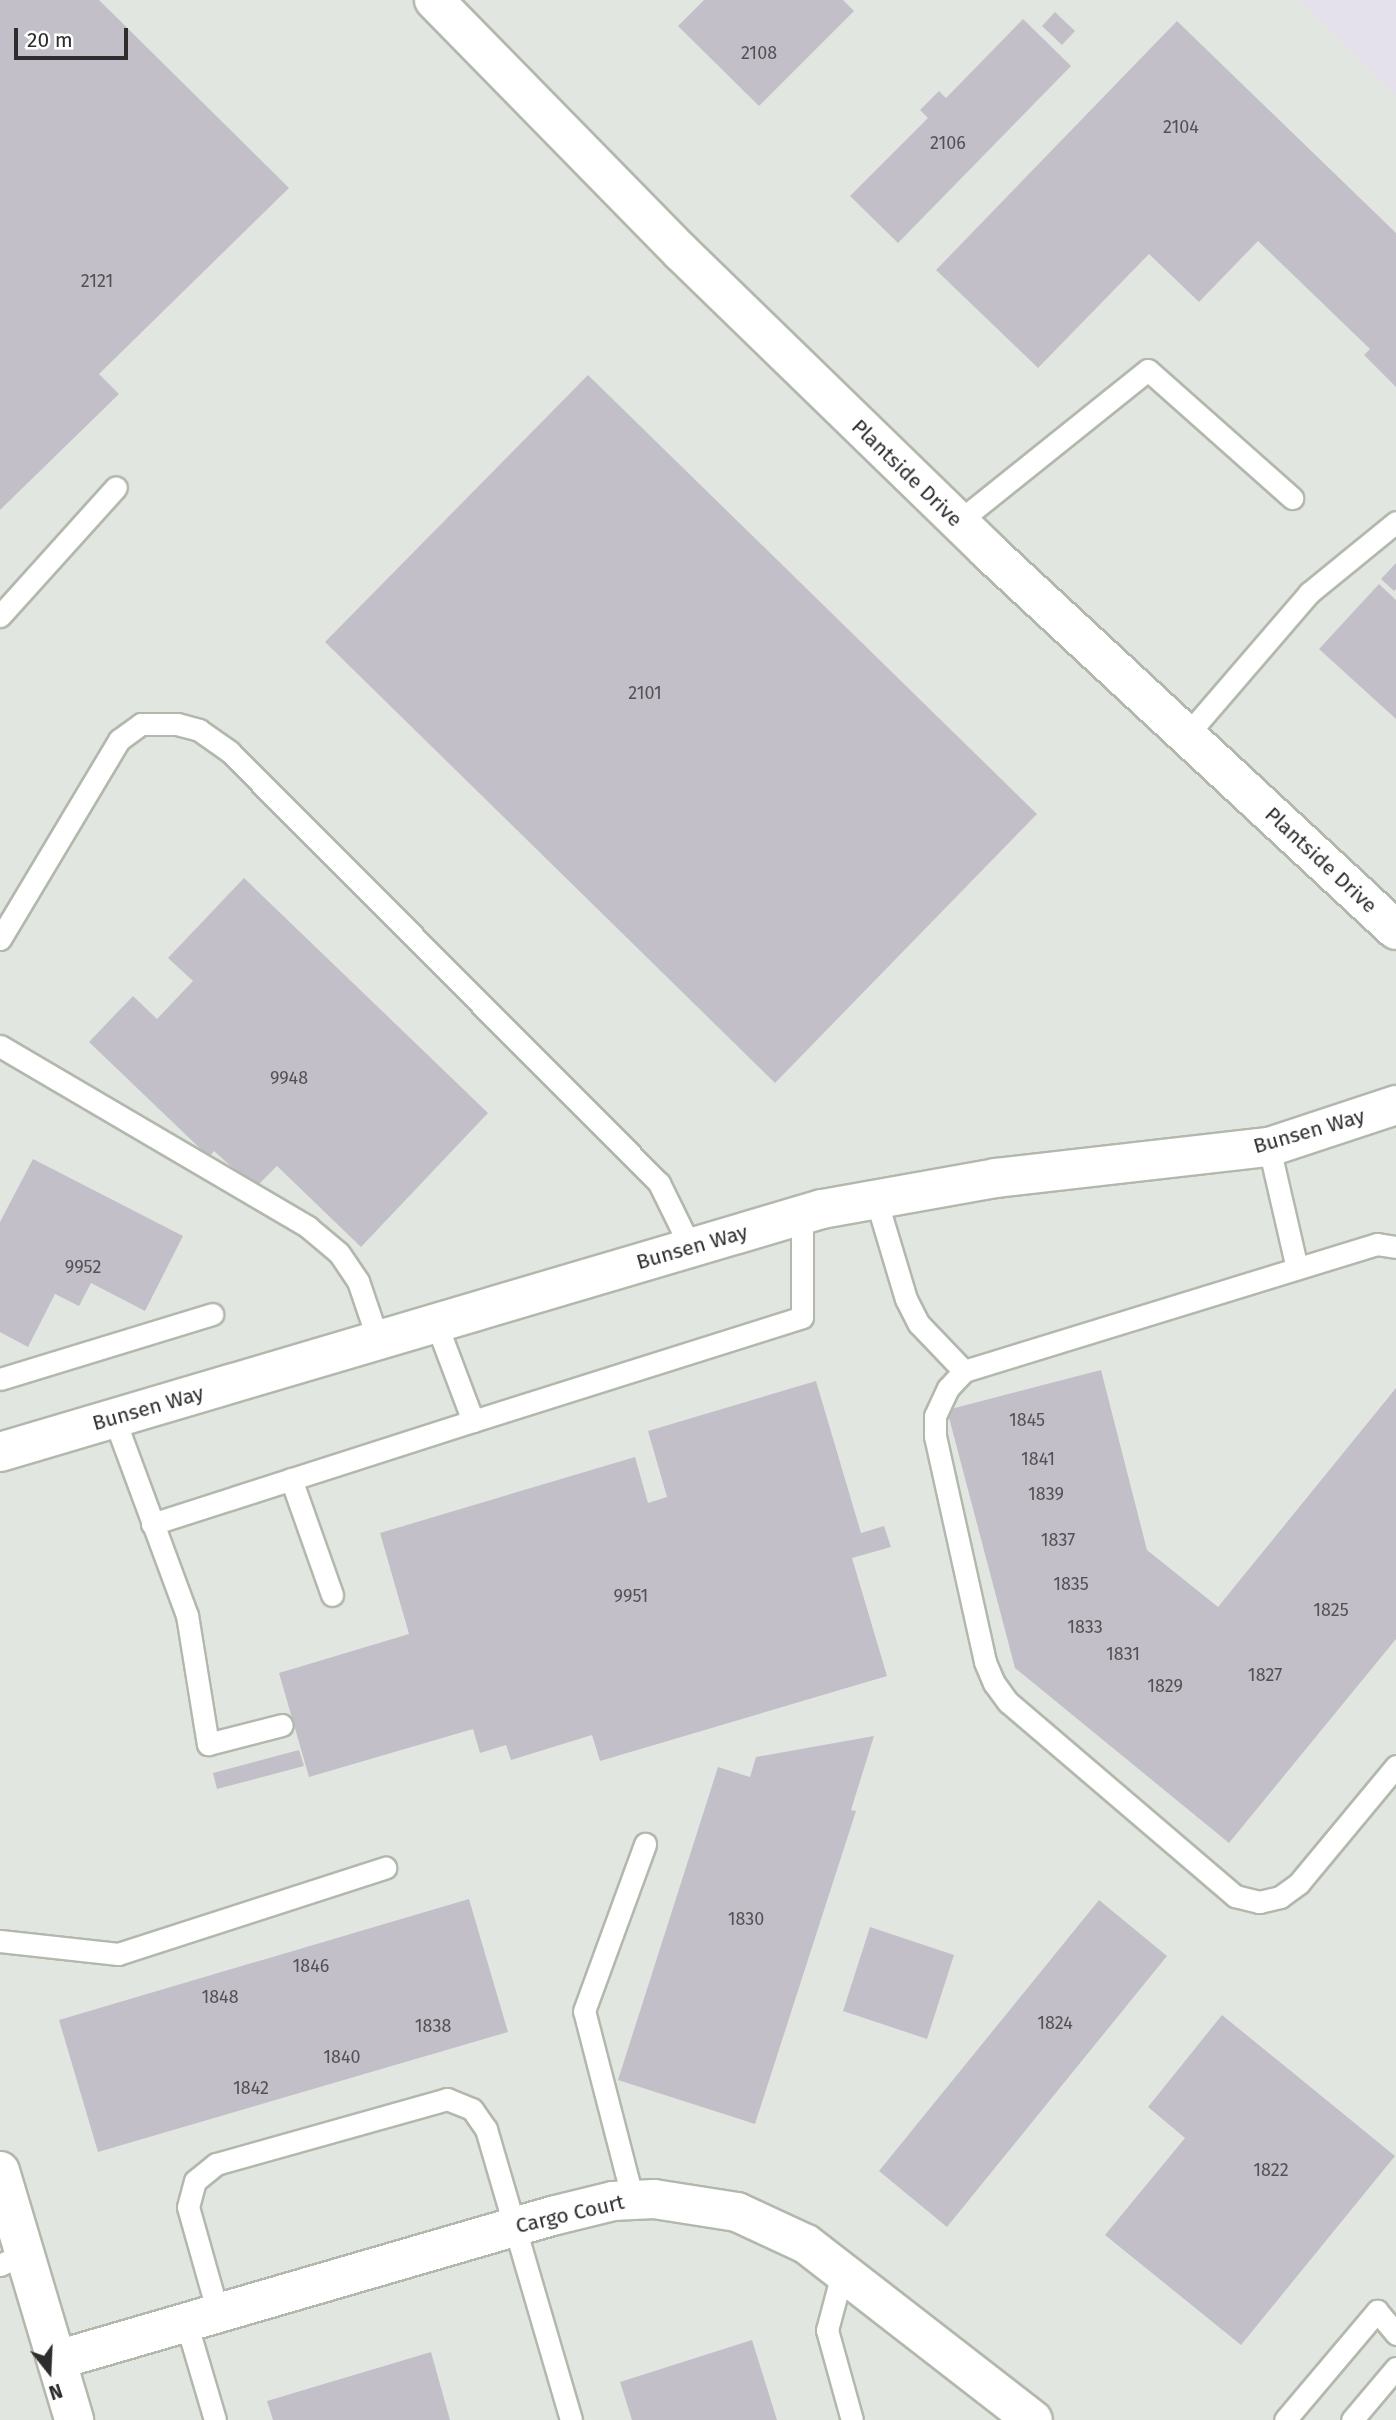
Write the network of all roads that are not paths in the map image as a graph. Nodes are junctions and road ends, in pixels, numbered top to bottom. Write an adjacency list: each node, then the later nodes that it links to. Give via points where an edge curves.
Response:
1 (434, 0): 4 (street, Plantside Drive, via 691,262)
2 (116, 487): 6 (lane)
3 (1292, 498): 4 (lane, via 1148,370)
4 (958, 522): 7 (street, Plantside Drive)
5 (1396, 522): 7 (lane, via 1309,593)
6 (0, 616)
7 (1187, 735): 8 (street, Plantside Drive)
8 (1396, 930)
9 (0, 939): 16 (lane, via 119,740 141,723 198,730 230,752 659,1183)
10 (0, 1046): 20 (lane, via 308,1227 340,1252 358,1281)
11 (1396, 1105): 12 (street, Bunsen Way)
12 (1269, 1147): 13 (street, Bunsen Way, via 996,1178); 17 (lane)
13 (876, 1199): 14 (street, Bunsen Way); 21 (lane, via 914,1316)
14 (802, 1215): 16 (street, Bunsen Way); 24 (lane, via 802,1317)
15 (1396, 1247): 17 (lane, via 1377,1244)
16 (691, 1248): 19 (street, Bunsen Way)
17 (1297, 1268): 21 (lane)
18 (212, 1314): 22 (lane)
19 (436, 1323): 20 (street, Bunsen Way); 24 (lane)
20 (378, 1340): 23 (street, Bunsen Way)
21 (964, 1371): 30 (lane, via 948,1388 935,1416 935,1436 985,1662 1008,1702 1235,1896 1259,1902 1280,1896 1299,1883)
22 (0, 1379)
23 (114, 1418): 25 (street, Bunsen Way); 27 (lane)
24 (473, 1421): 26 (lane)
25 (0, 1452)
26 (291, 1479): 27 (lane); 28 (lane)
27 (152, 1524): 29 (lane, via 187,1615 208,1744)
28 (332, 1595)
29 (282, 1725)
30 (1396, 1766)
31 (645, 1844): 35 (lane, via 584,2011)
32 (386, 1868): 33 (lane, via 118,1954)
33 (0, 1941)
34 (0, 2171): 37 (street)
35 (633, 2200): 36 (street, Cargo Court); 38 (street, Cargo Court, via 696,2203 737,2212 806,2244)
36 (517, 2226): 39 (street, Cargo Court); 39 (lane, via 486,2129 472,2109 447,2099 216,2164 195,2181 188,2207); 45 (lane)
37 (12, 2259): 41 (street)
38 (843, 2270): 46 (lane, via 827,2330); 47 (street, Cargo Court)
39 (202, 2317): 41 (street, Cargo Court); 44 (lane)
40 (1396, 2334): 48 (lane, via 1377,2311)
41 (57, 2360): 43 (street)
42 (1396, 2368): 49 (lane)
43 (74, 2420)
44 (215, 2420)
45 (571, 2420)
46 (852, 2420)
47 (1033, 2420)
48 (1285, 2420)
49 (1352, 2420)

